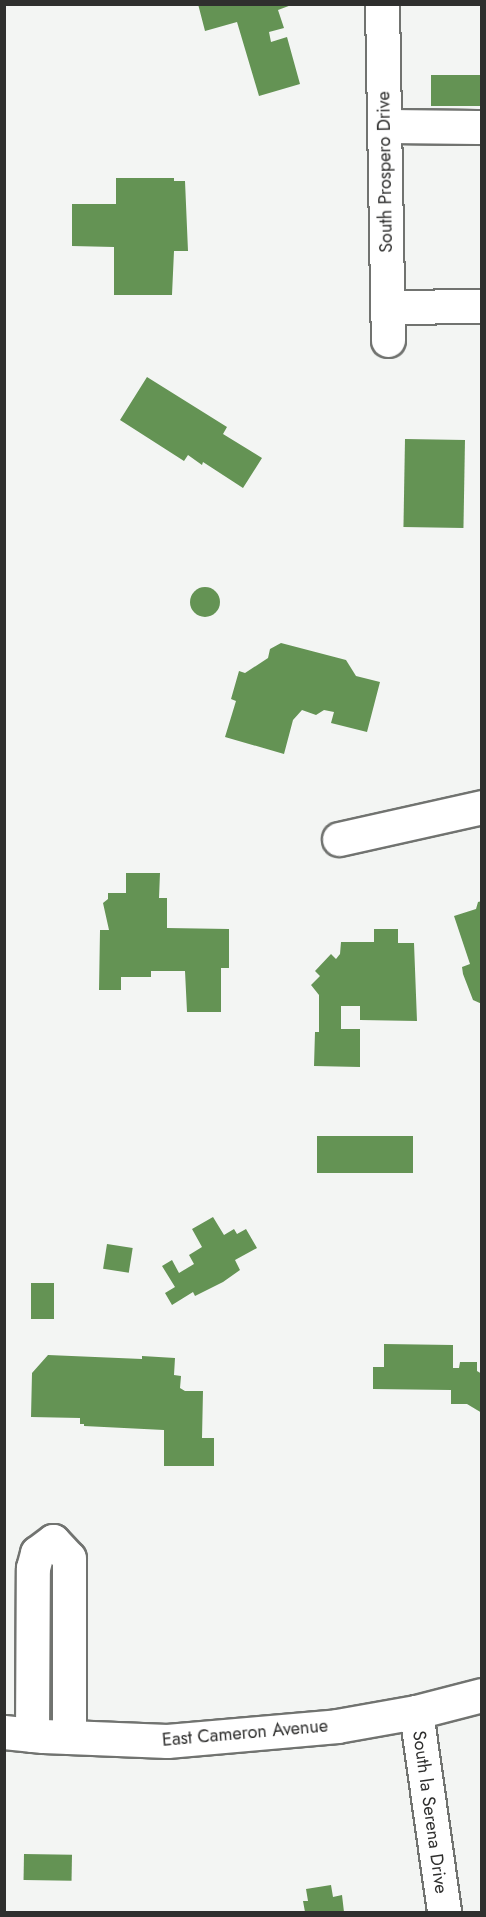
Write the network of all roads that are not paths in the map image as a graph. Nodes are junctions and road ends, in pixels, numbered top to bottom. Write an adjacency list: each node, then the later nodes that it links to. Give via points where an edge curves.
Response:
1 (382, 4): 2 (street, South Prospero Drive)
2 (384, 126): 3 (street); 5 (street, South Prospero Drive)
3 (482, 127)
4 (482, 306): 5 (street)
5 (387, 307): 6 (street, South Prospero Drive)
6 (388, 340)
7 (482, 807): 8 (street)
8 (339, 839)
9 (482, 1695): 10 (street, East Cameron Avenue)
10 (416, 1712): 12 (street, East Cameron Avenue, via 337,1726 167,1741); 13 (street, South la Serena Drive)
11 (18, 1733): 12 (street, East Cameron Avenue); 12 (street, via 33,1568 37,1553 52,1541 69,1558)
12 (69, 1737)
13 (444, 1912)

